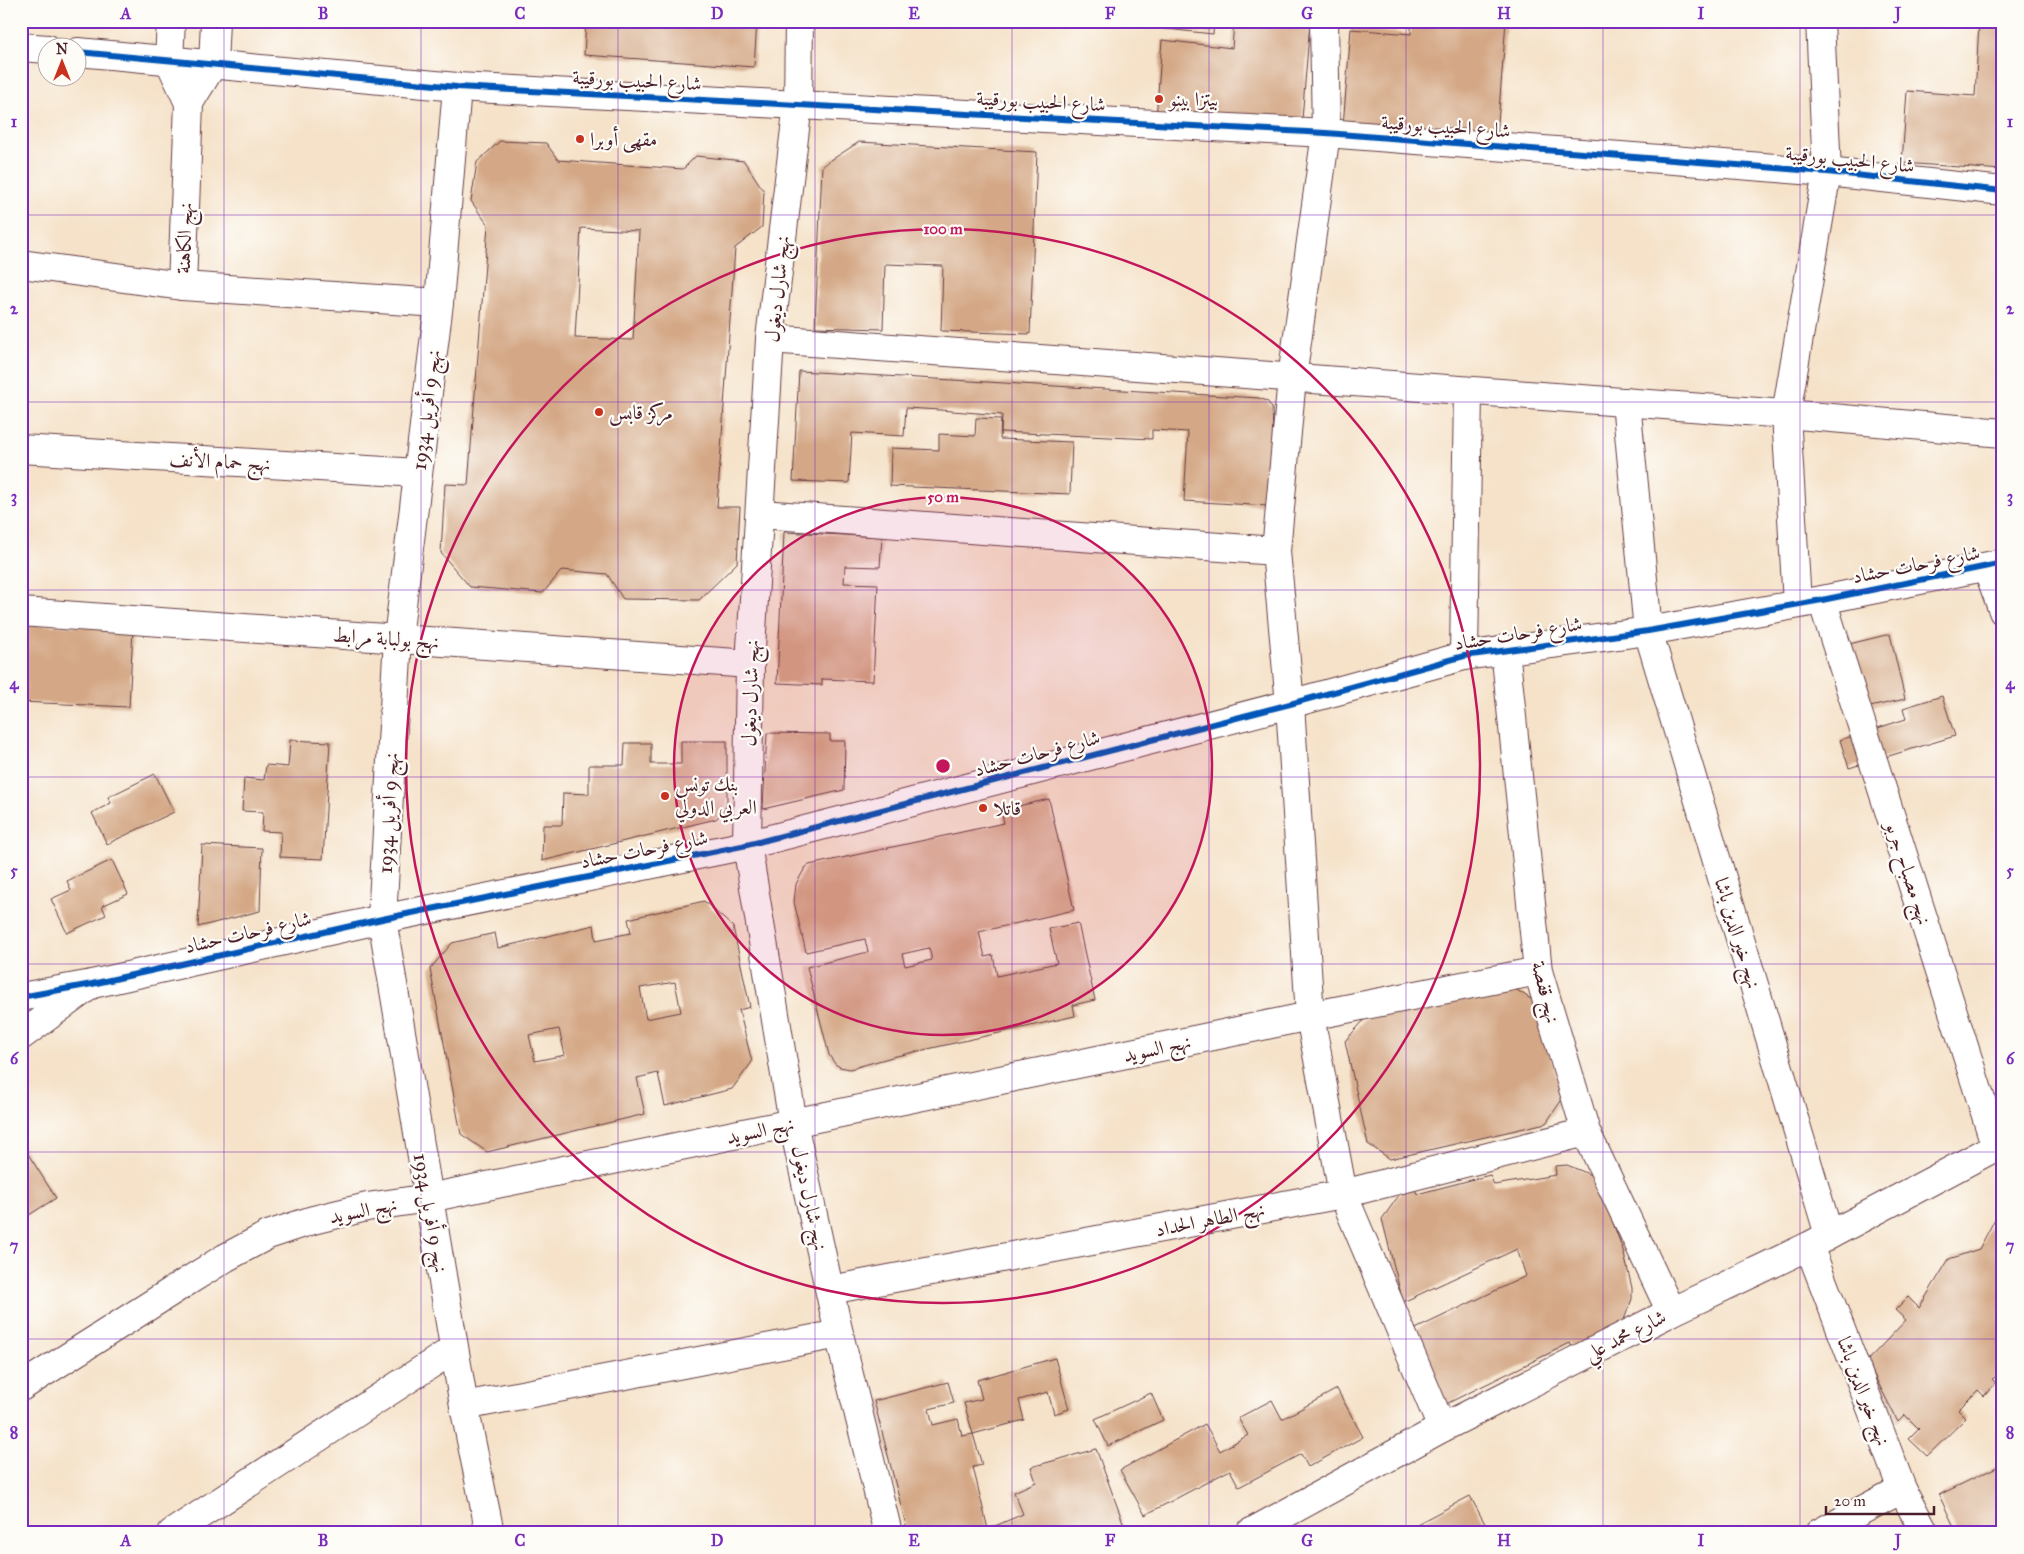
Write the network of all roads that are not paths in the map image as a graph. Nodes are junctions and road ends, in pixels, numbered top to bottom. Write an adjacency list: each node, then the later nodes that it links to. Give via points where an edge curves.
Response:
1 (172, 21): 9 (street)
2 (215, 21): 10 (street)
3 (799, 21): 13 (street, نهج شارل ديغول)
4 (1324, 21): 14 (street)
5 (1820, 21): 15 (street, نهج مصباح جربو)
6 (21, 47): 7 (street)
7 (38, 48)
8 (88, 53): 9 (street, شارع الحبيب بورقيبة)
9 (169, 60): 10 (street, شارع الحبيب بورقيبة); 12 (street)
10 (213, 64): 11 (street, شارع الحبيب بورقيبة); 12 (street, نهج الكاهنة)
11 (457, 87): 13 (street, شارع الحبيب بورقيبة); 19 (street, نهج 9 أفريل 1934)
12 (189, 103): 18 (street, نهج الكاهنة)
13 (798, 104): 14 (street, شارع الحبيب بورقيبة); 20 (street, نهج شارل ديغول)
14 (1326, 132): 15 (street, شارع الحبيب بورقيبة); 21 (street)
15 (1827, 172): 16 (street, شارع الحبيب بورقيبة); 24 (street, نهج مصباح جربو)
16 (2003, 191)
17 (21, 264): 18 (street, نهج الكاهنة)
18 (182, 286): 19 (street)
19 (439, 303): 27 (street, نهج 9 أفريل 1934)
20 (770, 339): 21 (street); 28 (street, نهج شارل ديغول)
21 (1292, 378): 22 (street); 29 (street)
22 (1468, 391): 23 (street); 37 (street)
23 (1626, 402): 24 (street); 34 (street, نهج خير الدين باشا)
24 (1786, 414): 25 (street); 31 (street, نهج مصباح جربو)
25 (2003, 433)
26 (21, 449): 27 (street, نهج حمام الأنف)
27 (418, 473): 35 (street, نهج 9 أفريل 1934)
28 (760, 514): 29 (street); 38 (street, نهج شارل ديغول)
29 (1276, 551): 39 (street)
30 (1995, 565): 31 (street, شارع فرحات حشاد); 32 (street)
31 (1810, 602): 34 (street, شارع فرحات حشاد); 49 (street, نهج مصباح جربو)
32 (2003, 611)
33 (21, 612): 35 (street, نهج بولبابة مرابط)
34 (1648, 631): 36 (street, شارع فرحات حشاد); 52 (street, نهج خير الدين باشا)
35 (398, 638): 38 (street, نهج بولبابة مرابط); 41 (street, نهج 9 أفريل 1934)
36 (1505, 649): 37 (street, شارع فرحات حشاد); 42 (street, نهج قفصة)
37 (1464, 656): 39 (street, شارع فرحات حشاد)
38 (750, 664): 40 (street, نهج شارل ديغول)
39 (1290, 704): 40 (street, شارع فرحات حشاد); 45 (street)
40 (747, 845): 41 (street, شارع فرحات حشاد); 47 (street, نهج شارل ديغول)
41 (382, 919): 43 (street, شارع فرحات حشاد); 51 (street, نهج 9 أفريل 1934)
42 (1538, 971): 45 (street, نهج السويد); 48 (street, نهج قفصة)
43 (92, 984): 44 (street, شارع فرحات حشاد); 46 (street)
44 (21, 997)
45 (1310, 1016): 47 (street, نهج السويد); 50 (street)
46 (21, 1036)
47 (793, 1123): 51 (street, نهج السويد); 53 (street, نهج شارل ديغول)
48 (1586, 1132): 50 (street, نهج الطاهر الحداد); 54 (street, نهج قفصة)
49 (2000, 1145): 52 (street, شارع محمد علي)
50 (1343, 1194): 53 (street, نهج الطاهر الحداد); 59 (street)
51 (429, 1198): 56 (street, نهج 9 أفريل 1934); 57 (street, نهج السويد, via 367,1207 268,1235 187,1281)
52 (1819, 1241): 54 (street, شارع محمد علي); 60 (street, نهج خير الدين باشا)
53 (830, 1290): 55 (street, نهج شارل ديغول)
54 (1671, 1312): 59 (street, شارع محمد علي)
55 (838, 1334): 58 (street); 63 (street, نهج شارل ديغول)
56 (454, 1349): 58 (street, نهج 9 أفريل 1934); 61 (street)
57 (21, 1387)
58 (464, 1406): 62 (street, نهج 9 أفريل 1934)
59 (1442, 1428): 64 (street, شارع محمد علي)
60 (1902, 1489): 65 (street); 66 (street, نهج خير الدين باشا)
61 (172, 1533)
62 (490, 1533)
63 (888, 1533)
64 (1250, 1533)
65 (1819, 1533)
66 (1925, 1533)

